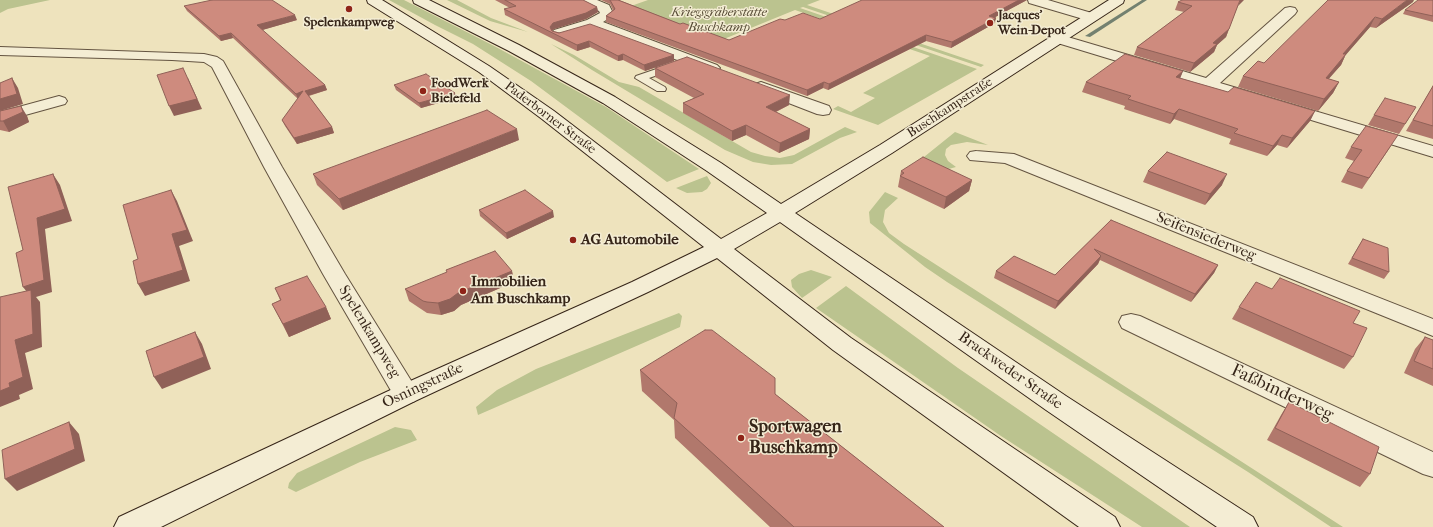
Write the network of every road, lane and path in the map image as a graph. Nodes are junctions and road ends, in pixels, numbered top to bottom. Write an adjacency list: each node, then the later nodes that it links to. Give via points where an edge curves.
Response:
1 (373, 0): 23 (main road, Paderborner Straße, via 484,69 554,120)
2 (419, 0): 22 (main road, via 609,100)
3 (587, 0): 8 (main road, via 604,8 607,13 604,18)
4 (1034, 0): 7 (main road)
5 (1118, 0): 7 (main road, Buschkampstraße)
6 (1290, 11): 15 (main road)
7 (1090, 17): 10 (main road, Buschkampstraße)
8 (592, 23): 9 (main road); 12 (main road)
9 (559, 33)
10 (1056, 38): 15 (main road); 22 (main road, Buschkampstraße, via 930,121)
11 (0, 51): 26 (main road, Spelenkampweg, via 172,56 204,58 218,64 273,167)
12 (690, 60): 13 (main road); 16 (lane, via 640,78)
13 (724, 73)
14 (751, 83): 18 (main road)
15 (1209, 84): 20 (main road)
16 (662, 89)
17 (60, 101): 19 (main road)
18 (823, 110)
19 (0, 117)
20 (1433, 152)
21 (976, 156): 25 (main road, Seifensiederweg, via 1008,158)
22 (781, 213): 23 (main road, Buschkampstraße); 30 (main road, Brackweder Straße, via 1056,403)
23 (718, 249): 26 (main road, Osningstraße); 29 (main road, via 842,344)
24 (1131, 322): 27 (main road, Faßbinderweg)
25 (1433, 328)
26 (406, 394): 28 (main road, Osningstraße)
27 (1433, 465)
28 (130, 527)
29 (1104, 527)
30 (1242, 527)

